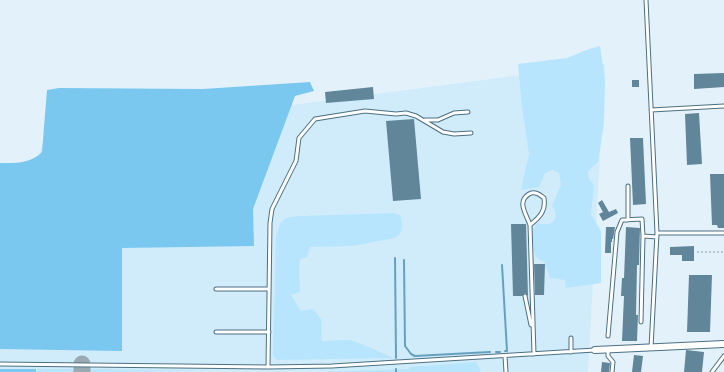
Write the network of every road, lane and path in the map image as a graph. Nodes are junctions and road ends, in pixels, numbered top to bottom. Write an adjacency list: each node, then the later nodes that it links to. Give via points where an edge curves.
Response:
1 (646, 0): 3 (lane)
2 (724, 106): 3 (lane)
3 (651, 110): 11 (lane)
4 (468, 112): 5 (lane, via 454,112 438,120)
5 (423, 120): 6 (lane, via 443,132); 16 (lane, via 406,113 365,111 315,119 299,138 296,161 272,209)
6 (471, 132)
7 (628, 186): 8 (lane)
8 (628, 220): 12 (lane, via 642,219); 22 (lane, via 622,220 617,232)
9 (530, 226): 9 (lane, via 540,217 545,206 544,198 538,193 531,193 525,198 522,206); 21 (lane)
10 (724, 233): 11 (lane)
11 (657, 235): 12 (lane); 25 (lane)
12 (643, 236): 18 (lane)
13 (697, 252): 14 (path)
14 (724, 252)
15 (216, 289): 16 (lane)
16 (269, 289): 20 (lane)
17 (525, 296): 21 (lane)
18 (640, 322)
19 (216, 332): 20 (lane)
20 (268, 332): 33 (lane)
21 (533, 332): 29 (lane)
22 (608, 336)
23 (571, 338): 28 (lane)
24 (724, 344): 25 (street)
25 (651, 348): 27 (street)
26 (595, 350): 27 (street); 28 (lane)
27 (608, 350): 35 (lane, via 608,356 613,362)
28 (571, 352): 29 (lane)
29 (534, 354): 30 (lane)
30 (505, 356): 33 (lane); 34 (lane)
31 (724, 356): 36 (lane)
32 (0, 364): 33 (lane)
33 (268, 367)
34 (506, 372)
35 (612, 372)
36 (712, 372)

